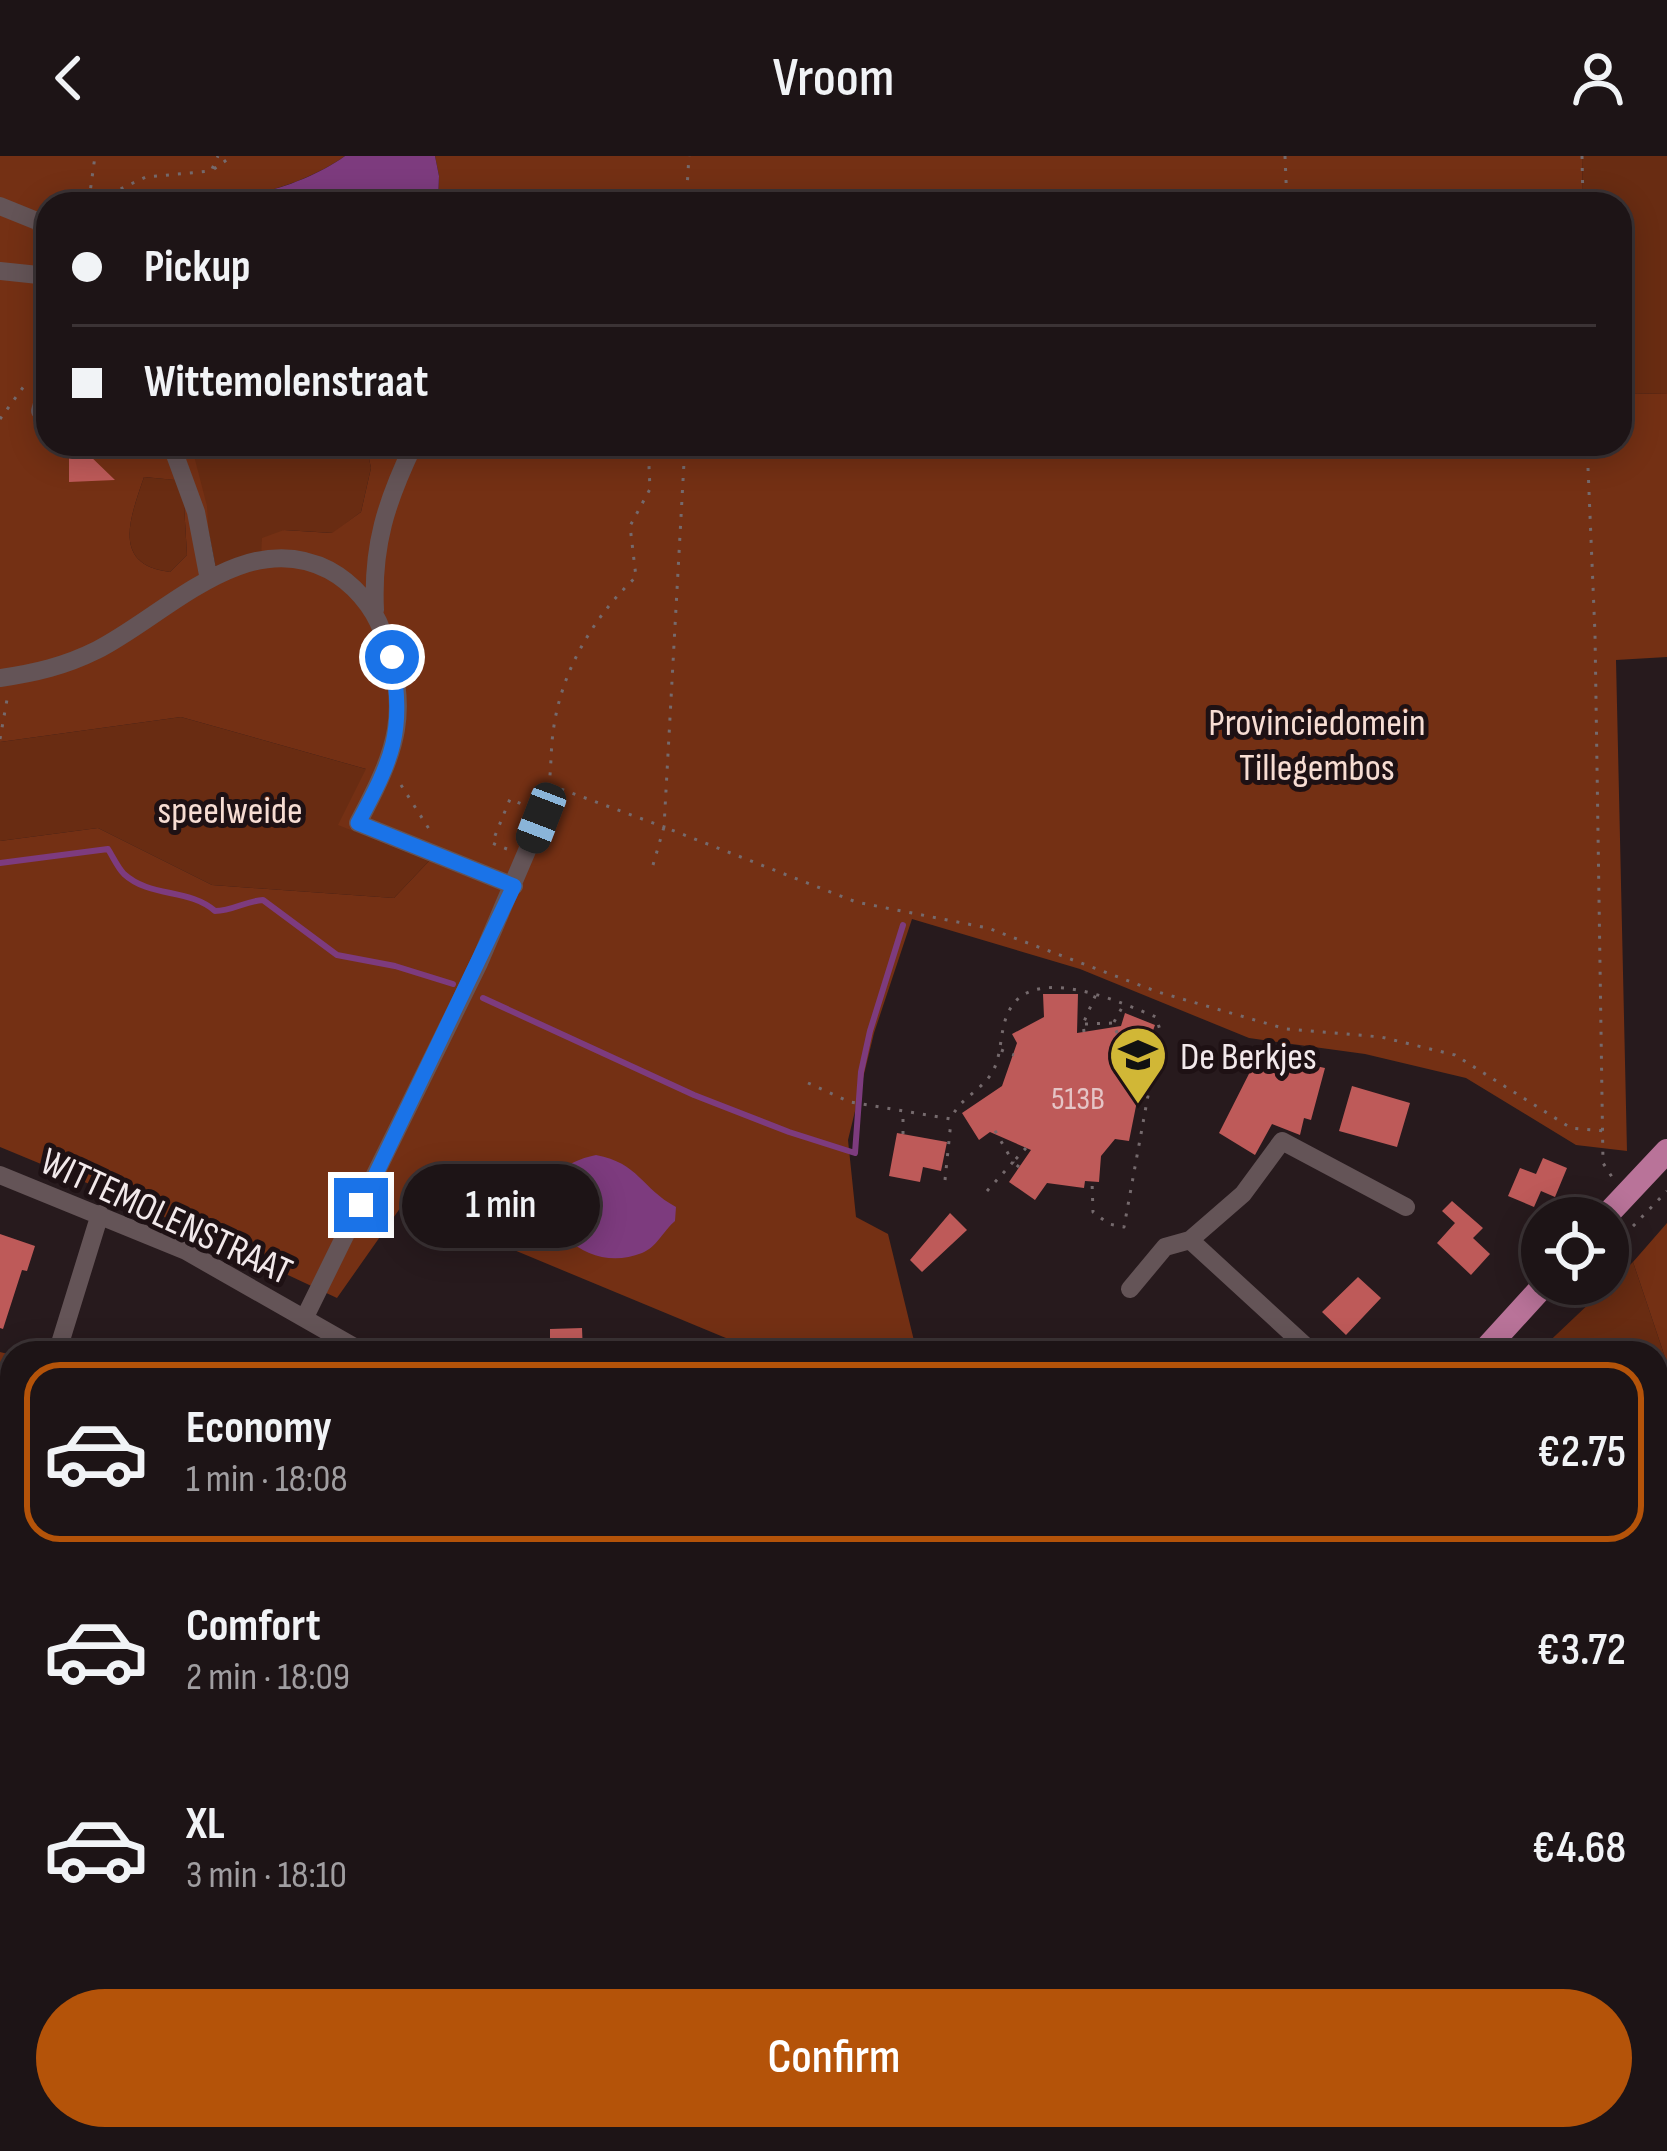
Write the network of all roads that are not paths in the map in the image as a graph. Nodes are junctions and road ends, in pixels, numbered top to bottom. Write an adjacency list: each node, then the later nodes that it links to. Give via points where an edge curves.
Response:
1 (0, 206): 2 (street)
2 (36, 221)
3 (0, 271): 4 (street)
4 (36, 275)
5 (175, 456): 7 (street)
6 (408, 456): 8 (street, via 387,500 373,569)
7 (208, 580): 8 (street, via 294,558 340,576); 9 (street, via 92,652)
8 (375, 610): 11 (street, via 392,657 397,740 358,823)
9 (5, 677)
10 (533, 812): 11 (street, WITTEMOLENSTRAAT)
11 (514, 886): 20 (street, WITTEMOLENSTRAAT)
12 (1666, 1154): 14 (main road)
13 (0, 1175): 16 (street, WITTEMOLENSTRAAT)
14 (1623, 1197)
15 (1406, 1207): 17 (street, via 1282,1141 1243,1194)
16 (100, 1214): 20 (street, WITTEMOLENSTRAAT); 21 (street)
17 (1190, 1240): 18 (street, via 1165,1247); 23 (street)
18 (1130, 1289)
19 (1526, 1305): 24 (main road)
20 (305, 1317): 22 (street, WITTEMOLENSTRAAT)
21 (61, 1341)
22 (345, 1341)
23 (1300, 1341)
24 (1493, 1341)

